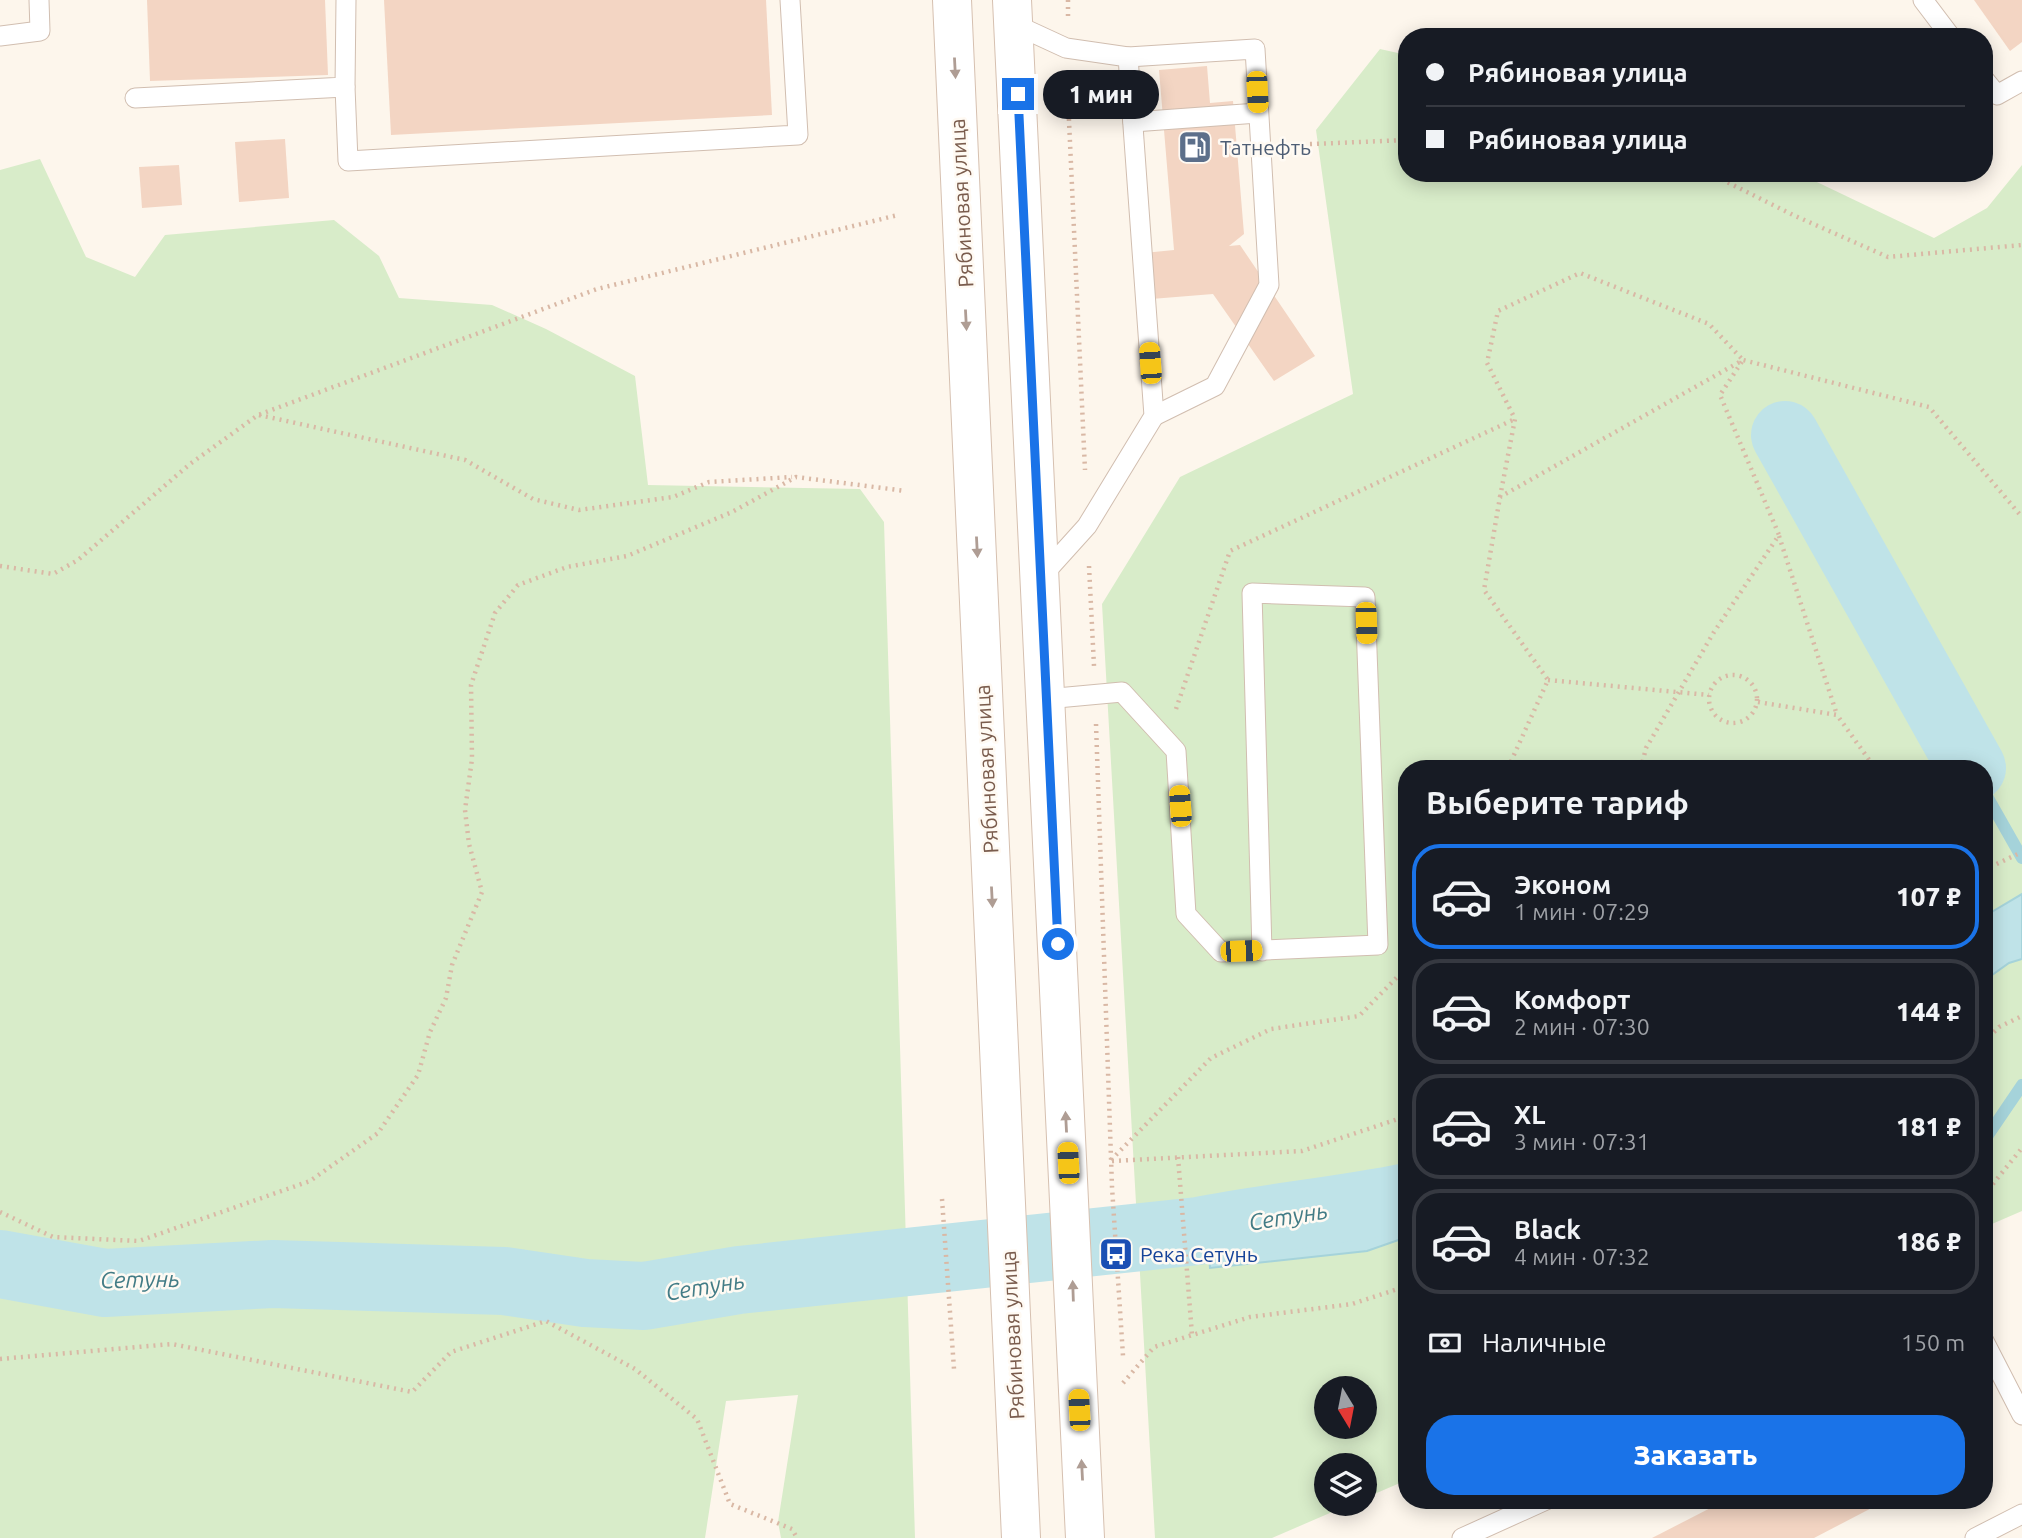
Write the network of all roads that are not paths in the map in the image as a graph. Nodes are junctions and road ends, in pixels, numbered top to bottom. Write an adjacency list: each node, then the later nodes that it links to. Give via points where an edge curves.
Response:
1 (39, 0): 8 (lane, via 40,31)
2 (346, 0): 11 (lane)
3 (790, 0): 11 (lane, via 798,135 348,161)
4 (952, 0): 24 (main road, Рябиновая улица, one-way to 24)
5 (1923, 0): 7 (lane)
6 (1013, 12): 9 (lane, via 1066,48); 17 (main road)
7 (1944, 28)
8 (0, 36)
9 (1128, 57): 14 (lane, via 1255,49); 15 (lane)
10 (2022, 81): 12 (lane, via 1997,95)
11 (345, 87): 13 (lane)
12 (1993, 90)
13 (135, 98)
14 (1258, 113): 15 (lane); 16 (lane, via 1269,285 1215,386)
15 (1133, 122): 16 (lane)
16 (1154, 416): 17 (lane, via 1087,526)
17 (1040, 578): 18 (main road)
18 (1046, 699): 19 (lane, via 1122,692 1166,739 1176,751 1186,914 1221,952); 25 (main road, one-way to 18)
19 (1262, 951): 19 (lane, via 1378,944 1365,597 1252,593)
20 (1993, 1359): 21 (lane)
21 (2022, 1415)
22 (1526, 1509): 26 (lane)
23 (2022, 1514): 27 (lane)
24 (1021, 1538)
25 (1085, 1538)
26 (1462, 1538)
27 (1975, 1538)

